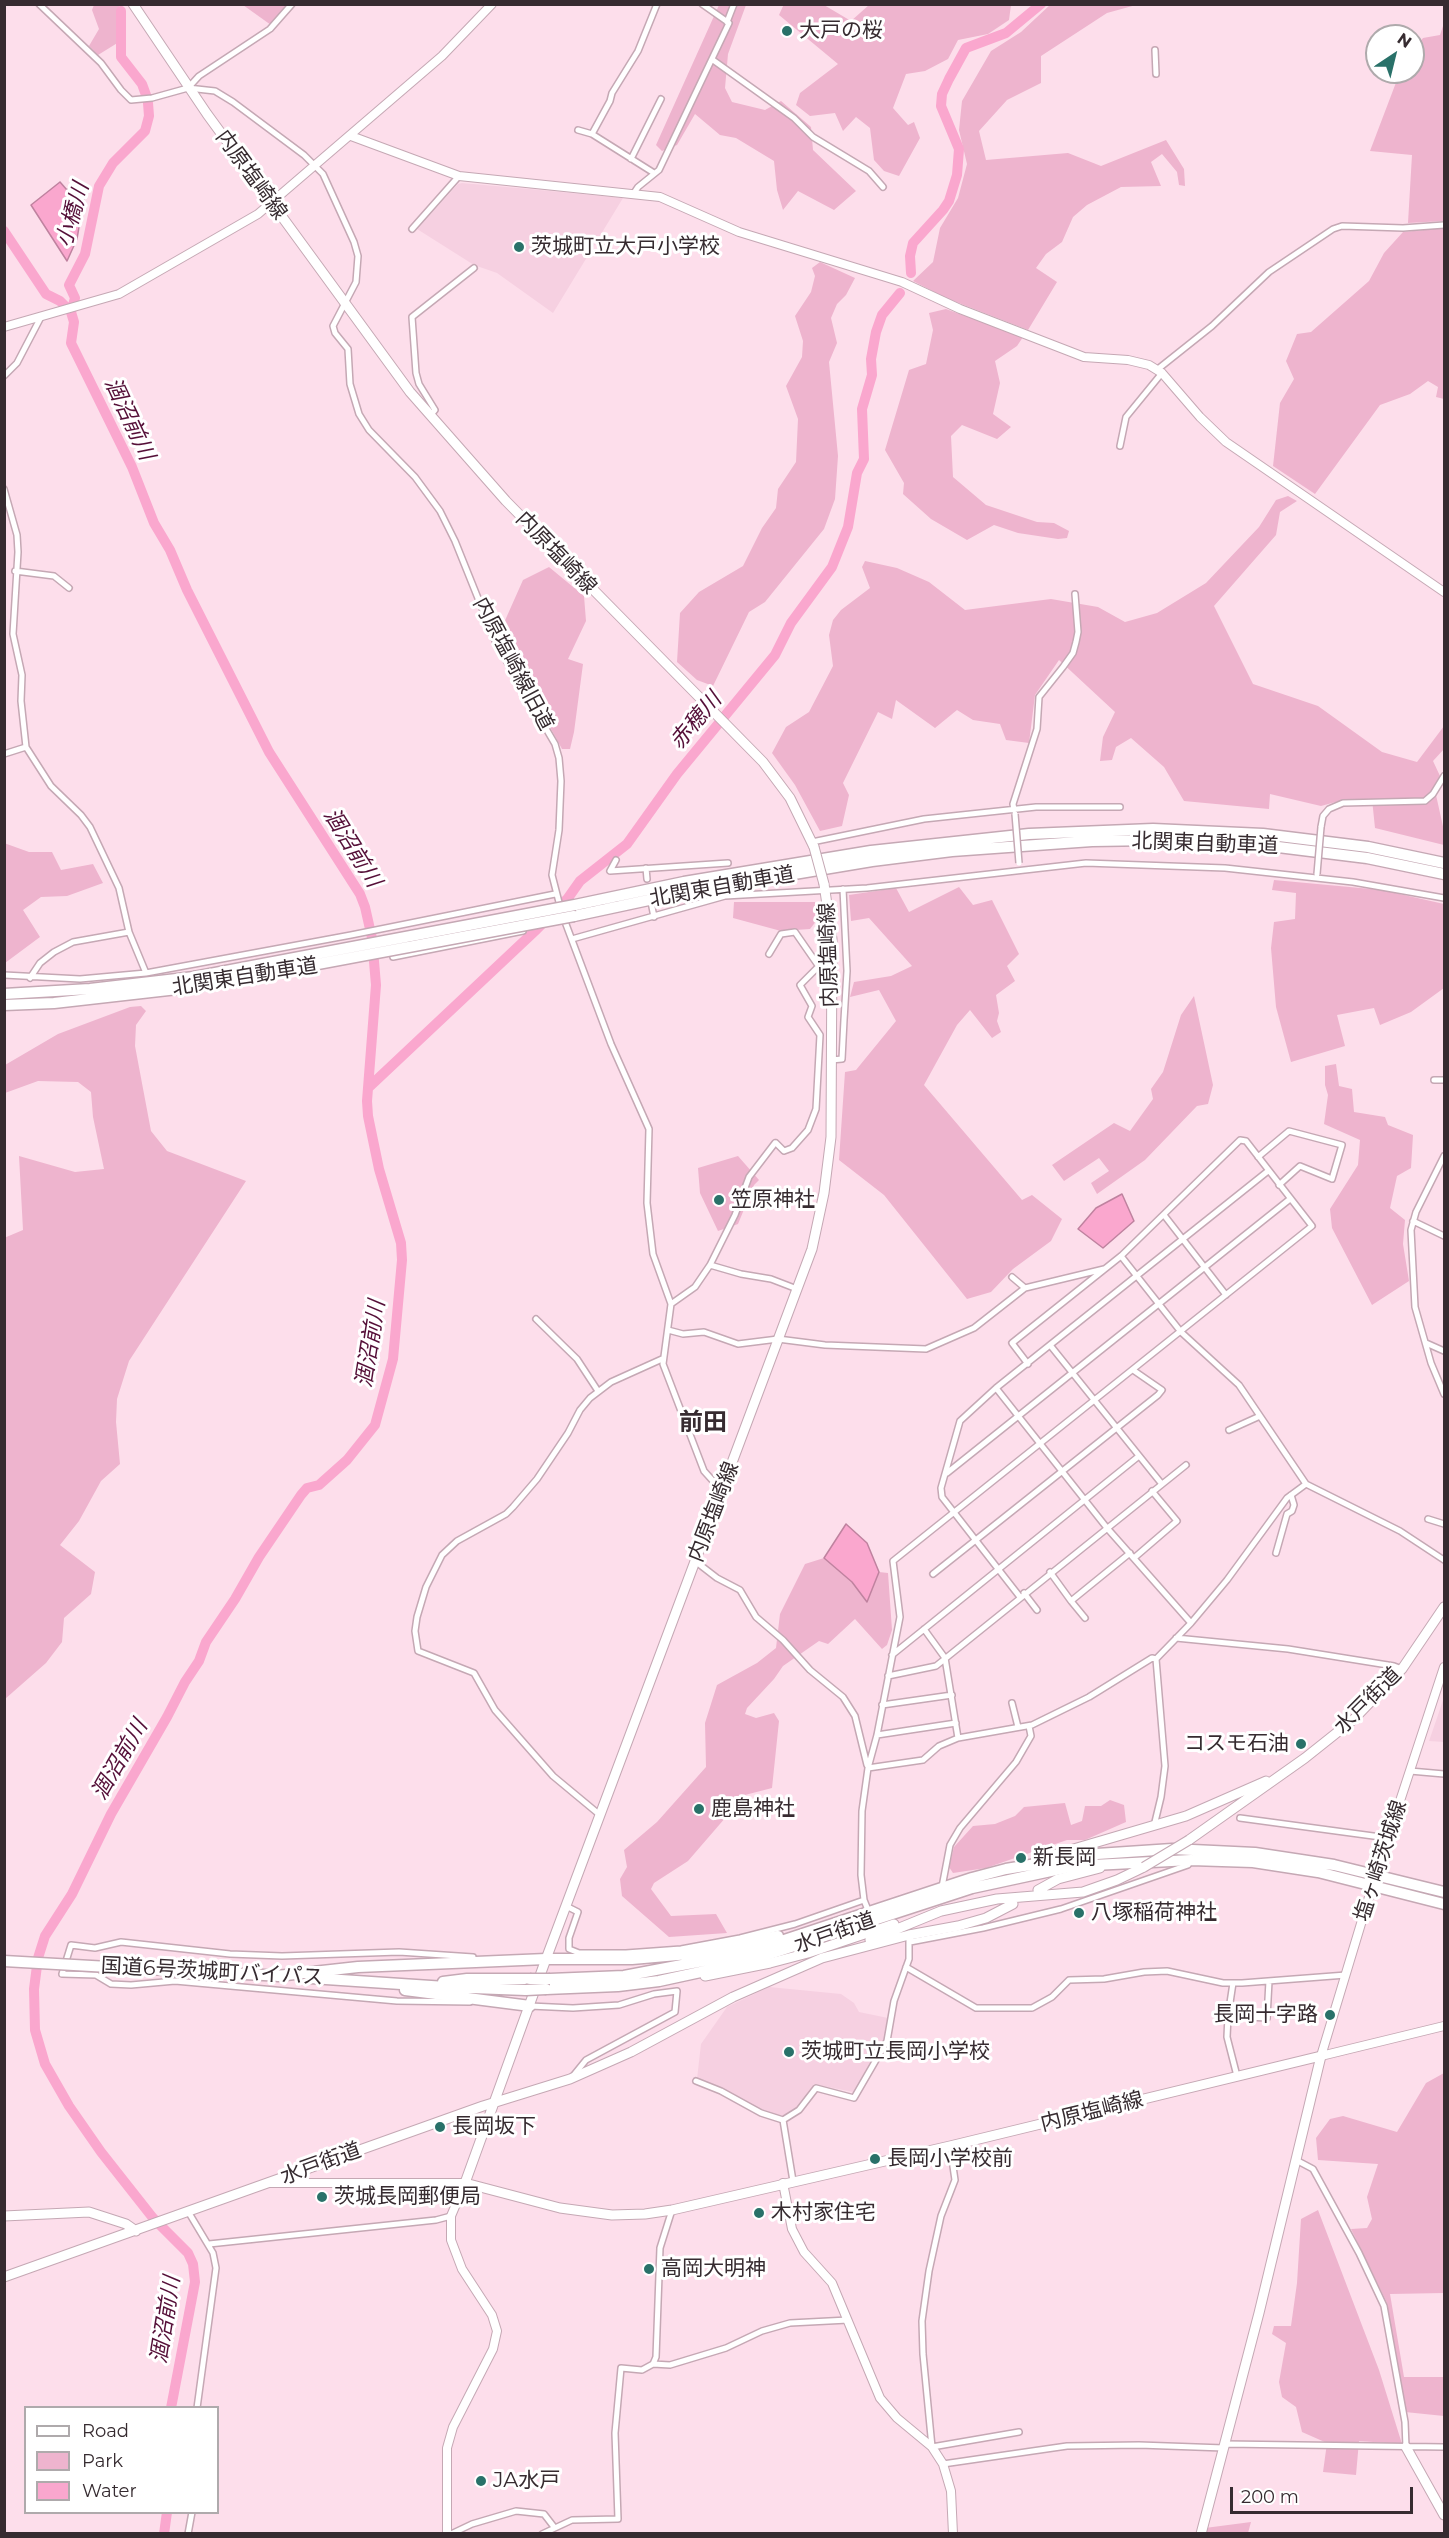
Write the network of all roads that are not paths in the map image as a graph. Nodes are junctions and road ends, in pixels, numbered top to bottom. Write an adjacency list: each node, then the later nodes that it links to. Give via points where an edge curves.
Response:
1 (39, 4): 12 (street, 内原塩崎線旧道, via 101,63 131,100)
2 (133, 4): 12 (main road, 内原塩崎線)
3 (292, 4): 12 (street, via 270,29 199,76)
4 (492, 4): 16 (street, via 459,40)
5 (657, 4): 15 (street, via 638,51)
6 (702, 4): 8 (street)
7 (734, 4): 8 (street)
8 (727, 22): 10 (street)
9 (1155, 51): 11 (street)
10 (713, 60): 19 (street); 21 (street, via 794,118 813,137 869,171)
11 (1156, 74)
12 (188, 88): 18 (street, 内原塩崎線旧道, via 208,89 224,96); 23 (main road, 内原塩崎線)
13 (661, 99): 17 (street)
14 (578, 130): 15 (street)
15 (591, 134): 17 (street)
16 (351, 136): 18 (street); 20 (street)
17 (631, 159): 19 (street)
18 (315, 165): 23 (street); 27 (street, 内原塩崎線旧道, via 357,248 357,276)
19 (654, 173): 22 (street)
20 (459, 176): 22 (street); 25 (street)
21 (883, 187)
22 (634, 194): 30 (street, via 660,196 739,232 902,282 1084,357 1140,362)
23 (272, 204): 27 (main road, 内原塩崎線); 28 (street, via 119,294)
24 (1444, 225): 30 (street, via 1333,229 1269,272)
25 (412, 229)
26 (474, 268): 32 (street, via 412,317 416,373 435,410)
27 (344, 303): 32 (main road, 内原塩崎線); 55 (street, 内原塩崎線旧道, via 333,326 348,349 350,384 359,414 369,430 416,477 440,511 496,643 555,744 561,781 552,875)
28 (43, 316): 29 (street); 31 (street, via 17,363)
29 (4, 327)
30 (1160, 371): 33 (street, via 1126,417); 37 (street, via 1226,442)
31 (4, 376)
32 (429, 416): 44 (main road, 内原塩崎線, via 506,501 763,762 790,798)
33 (1120, 446)
34 (4, 489): 35 (street, via 17,536)
35 (15, 571): 36 (street, via 54,576); 39 (street, via 13,634 22,675)
36 (69, 588)
37 (1444, 592)
38 (1075, 594): 43 (street, via 1078,632 1073,653 1039,697 1037,729 1013,804)
39 (26, 747): 40 (street); 62 (street, via 51,786 90,827 119,888)
40 (4, 754)
41 (1444, 776): 51 (street, bridge, via 1425,801 1343,803 1329,809 1323,816)
42 (1119, 807): 43 (street, via 1036,807)
43 (1014, 812): 44 (street, via 924,819); 48 (street, bridge)
44 (813, 844): 53 (main road, 内原塩崎線, bridge)
45 (616, 860): 49 (street, via 610,871)
46 (728, 863): 49 (street)
47 (1444, 863): 59 (highway, 北関東自動車道, via 1368,847 1263,834 1153,829 1029,834 871,851 684,882)
48 (1019, 866): 51 (street, via 1142,864); 54 (street)
49 (646, 868): 52 (street)
50 (1444, 874): 59 (highway, 北関東自動車道, via 1367,858 1262,845 1092,841 872,861)
51 (1317, 876): 56 (street)
52 (647, 879)
53 (825, 887): 54 (street); 60 (street, via 725,896); 75 (main road, 内原塩崎線, via 832,939)
54 (843, 889): 67 (street)
55 (555, 894): 57 (street); 64 (street, 内原塩崎線旧道, bridge)
56 (1444, 898)
57 (499, 905): 63 (street); 68 (street)
58 (652, 907): 60 (street)
59 (575, 910): 72 (highway, 北関東自動車道, bridge)
60 (654, 917): 64 (street)
61 (523, 931): 63 (street)
62 (129, 932): 68 (street); 71 (street, via 73,942 40,963)
63 (504, 935): 66 (street)
64 (572, 939): 96 (street, 内原塩崎線旧道, via 611,1044 649,1129 646,1203 652,1254)
65 (769, 954): 88 (street, via 781,934 795,932 820,969 800,985 812,1006 808,1017 820,1035 816,1109 808,1130 792,1148 784,1151 775,1142 754,1168)
66 (393, 957)
67 (847, 971): 69 (street); 75 (street, via 842,1059)
68 (146, 973): 71 (street, via 102,979)
69 (839, 973)
70 (4, 975): 71 (street)
71 (30, 978)
72 (195, 982): 73 (highway, 北関東自動車道); 74 (highway, 北関東自動車道, via 54,1003)
73 (4, 994)
74 (4, 1005)
75 (831, 1060): 94 (main road, 内原塩崎線, via 831,1137 824,1193 812,1249)
76 (1434, 1080): 77 (street)
77 (1444, 1080)
78 (1444, 1156): 84 (street)
79 (1258, 1157): 80 (street); 81 (street, via 1288,1131 1342,1145 1332,1179 1300,1166); 83 (street, via 1246,1141 1240,1140)
80 (1268, 1171): 81 (street); 86 (street)
81 (1279, 1185): 82 (street)
82 (1290, 1199): 89 (street); 95 (street, via 1312,1226)
83 (1164, 1215): 86 (street); 87 (street)
84 (1413, 1221): 85 (street); 102 (street, via 1415,1307)
85 (1444, 1236)
86 (1182, 1239): 89 (street); 91 (street)
87 (1121, 1256): 90 (street); 91 (street)
88 (710, 1265): 94 (street); 96 (street, via 695,1287)
89 (1205, 1267): 95 (street); 97 (street)
90 (1104, 1269): 93 (street); 106 (street, via 1012,1343)
91 (1137, 1276): 97 (street); 103 (street)
92 (1012, 1277): 93 (street)
93 (1025, 1288): 101 (street, via 974,1328 926,1349)
94 (798, 1289): 101 (main road, 内原塩崎線)
95 (1226, 1295): 100 (street)
96 (671, 1304): 99 (street, 内原塩崎線旧道)
97 (1160, 1304): 100 (street); 108 (street)
98 (536, 1319): 110 (street, via 577,1359)
99 (668, 1330): 101 (street, via 683,1334 704,1332 738,1344); 105 (street, 内原塩崎線旧道)
100 (1181, 1332): 107 (street); 114 (street, via 1239,1385)
101 (778, 1339): 124 (main road, 内原塩崎線)
102 (1426, 1343): 104 (street); 111 (street)
103 (1050, 1345): 106 (street); 108 (street)
104 (1444, 1352)
105 (662, 1359): 110 (street); 124 (street, via 704,1471 713,1481)
106 (1028, 1364): 109 (street)
107 (1133, 1370): 112 (street); 115 (street, via 1162,1390)
108 (1072, 1373): 112 (street); 113 (street)
109 (996, 1388): 113 (street); 121 (street, via 960,1421)
110 (598, 1391): 166 (street, via 580,1410 544,1469 513,1507 442,1555 426,1587 415,1631 418,1651 474,1673 500,1716 553,1776)
111 (1444, 1394)
112 (1095, 1401): 115 (street); 117 (street)
113 (1018, 1416): 117 (street); 121 (street)
114 (1260, 1416): 116 (street); 123 (street)
115 (1117, 1428): 118 (street); 120 (street)
116 (1229, 1430)
117 (1040, 1444): 120 (street); 128 (street)
118 (1139, 1456): 122 (street); 127 (street)
119 (1186, 1465): 122 (street)
120 (1063, 1473): 127 (street); 132 (street)
121 (945, 1474): 128 (street, via 942,1497)
122 (1161, 1483): 125 (street)
123 (1306, 1484): 126 (street); 135 (street, via 1400,1531)
124 (724, 1485): 136 (main road, 内原塩崎線)
125 (1152, 1491): 131 (street); 134 (street, via 1177,1521)
126 (1291, 1495): 133 (street, via 1294,1505 1287,1514); 145 (street)
127 (1084, 1500): 131 (street); 137 (street)
128 (954, 1513): 132 (street); 148 (street, via 893,1561 900,1617)
129 (1428, 1519): 130 (street)
130 (1444, 1524)
131 (1107, 1528): 134 (street); 138 (street)
132 (976, 1541): 137 (street); 139 (street)
133 (1276, 1553)
134 (1132, 1555): 141 (street); 145 (street)
135 (1444, 1560)
136 (695, 1561): 162 (street, via 740,1590 756,1617 843,1697 855,1716); 166 (main road, 内原塩崎線)
137 (998, 1569): 140 (street); 146 (street)
138 (1050, 1572): 140 (street); 141 (street)
139 (933, 1574)
140 (1022, 1595): 143 (street); 149 (street)
141 (1071, 1601): 144 (street)
142 (1444, 1608): 152 (main road, 水戸街道)
143 (1037, 1610)
144 (1085, 1618)
145 (1191, 1623): 147 (street)
146 (924, 1629): 148 (street); 149 (street)
147 (1176, 1638): 150 (street); 152 (street, via 1288,1649)
148 (892, 1655): 153 (street)
149 (945, 1658): 153 (street, via 936,1666); 154 (street)
150 (1156, 1659): 158 (street); 168 (street, via 1165,1766)
151 (1444, 1666): 163 (street, 塩ヶ崎茨城線)
152 (1402, 1669): 165 (main road, 水戸街道, via 1354,1719)
153 (888, 1676): 156 (street)
154 (952, 1695): 156 (street); 157 (street)
155 (1012, 1702): 159 (street)
156 (882, 1705): 160 (street)
157 (956, 1723): 160 (street); 161 (street)
158 (1029, 1726): 159 (street); 174 (street, via 1031,1736 1016,1762 950,1845)
159 (1018, 1727): 161 (street)
160 (877, 1735): 162 (street)
161 (958, 1738): 162 (street, via 939,1746 923,1760)
162 (868, 1768): 179 (street, via 861,1829 861,1875)
163 (1410, 1771): 164 (street); 169 (street, 塩ヶ崎茨城線)
164 (1444, 1774)
165 (1274, 1778): 168 (main road); 181 (main road, bridge, via 1190,1840 1117,1880 1083,1892 997,1899)
166 (600, 1815): 180 (main road, 内原塩崎線)
167 (1240, 1818): 169 (street)
168 (1154, 1826): 172 (main road)
169 (1388, 1838): 173 (street, 塩ヶ崎茨城線)
170 (1191, 1860): 171 (highway); 173 (highway, via 1286,1867); 183 (street, via 1188,1865 1061,1909)
171 (1129, 1862): 172 (highway); 175 (main road, via 1070,1875)
172 (1007, 1874): 173 (highway, via 1097,1854 1198,1850 1271,1855); 174 (highway, 水戸街道); 191 (highway, 水戸街道, via 763,1957)
173 (1375, 1880): 176 (highway); 178 (highway); 189 (street, 塩ヶ崎茨城線)
174 (942, 1887): 179 (highway, 水戸街道)
175 (1038, 1890)
176 (1444, 1892)
177 (1013, 1904): 183 (main road, via 986,1918)
178 (1444, 1904)
179 (866, 1905): 180 (street, via 740,1938 681,1949 626,1953 579,1953 569,1949 578,1912); 182 (highway, 水戸街道)
180 (566, 1906): 185 (main road, 内原塩崎線)
181 (928, 1915): 184 (main road); 191 (main road, via 770,1963)
182 (823, 1928): 185 (highway, via 689,1954 632,1959); 195 (highway, 国道6号茨城町バイパス, via 745,1953 692,1964)
183 (910, 1939): 184 (main road); 188 (street)
184 (840, 1952): 202 (main road, 水戸街道, via 766,1981 631,2052)
185 (546, 1959): 187 (highway); 197 (main road)
186 (4, 1961): 190 (highway, 国道6号茨城町バイパス, bridge)
187 (500, 1963): 190 (highway, via 358,1967); 196 (street, via 399,1952 230,1954 121,1942 95,1948 71,1945 62,1974 96,1975 111,1984 175,1981 397,2001 463,2003)
188 (906, 1967): 193 (street, via 976,2008 1032,2008 1052,1997 1069,1980 1144,1972 1181,1973); 205 (street, via 894,2001 887,2041 854,2098 816,2088 799,2110)
189 (1346, 1975): 192 (street); 200 (street, 塩ヶ崎茨城線)
190 (277, 1976): 194 (highway, 国道6号茨城町バイパス); 196 (highway)
191 (659, 1981): 195 (highway, 国道6号茨城町バイパス, via 618,1986)
192 (1269, 1981): 193 (street); 198 (street, via 1267,2018)
193 (1233, 1983): 198 (street)
194 (419, 1984): 195 (highway, 国道6号茨城町バイパス, bridge, via 467,1979 530,1979); 195 (highway, 国道6号茨城町バイパス, bridge, via 526,1990)
195 (548, 1984)
196 (477, 1999): 197 (highway)
197 (530, 2006): 202 (street, via 618,2005 677,1991 675,2012 586,2060); 204 (main road)
198 (1228, 2016): 201 (street, via 1227,2037)
199 (1444, 2026): 200 (street)
200 (1321, 2056): 201 (main road, 内原塩崎線); 207 (main road)
201 (1237, 2076): 206 (main road, 内原塩崎線)
202 (570, 2079): 204 (main road, 水戸街道)
203 (696, 2081): 205 (street, via 761,2114)
204 (496, 2102): 208 (main road, 水戸街道); 211 (main road)
205 (783, 2120): 209 (street)
206 (950, 2146): 209 (main road, 内原塩崎線); 225 (street, via 955,2180 941,2216 928,2271 922,2321)
207 (1296, 2160): 224 (main road); 226 (street, via 1313,2169 1384,2306)
208 (302, 2171): 210 (main road, 水戸街道); 212 (street)
209 (788, 2182): 213 (main road, 内原塩崎線); 220 (street, via 792,2229 804,2252 832,2283)
210 (269, 2183): 212 (street); 214 (main road, 水戸街道)
211 (465, 2183): 212 (street); 213 (main road, 内原塩崎線, via 583,2212 629,2215); 216 (street)
212 (304, 2184)
213 (672, 2210): 221 (street, via 660,2248)
214 (189, 2212): 217 (main road, 水戸街道); 218 (street)
215 (4, 2216): 217 (main road, via 89,2212)
216 (451, 2216): 218 (street); 233 (street, via 449,2230 454,2252 492,2314 497,2331 494,2349 453,2427 447,2448)
217 (140, 2229): 219 (main road, 水戸街道)
218 (209, 2244): 222 (street, via 216,2268)
219 (4, 2277)
220 (848, 2320): 221 (street, via 790,2323 707,2354 670,2365); 225 (street, via 880,2398)
221 (653, 2364): 231 (street, via 642,2370 621,2368 615,2433 618,2519 572,2520)
222 (197, 2406)
223 (1019, 2432): 225 (street)
224 (1224, 2446): 226 (street); 228 (street, via 1067,2446); 236 (main road)
225 (932, 2447): 228 (street)
226 (1406, 2447): 227 (street); 230 (main road)
227 (1444, 2447)
228 (943, 2464): 235 (street, via 951,2491)
229 (192, 2514): 232 (street)
230 (1444, 2515)
231 (554, 2528): 233 (street, via 544,2514 523,2510); 234 (street)
232 (188, 2534)
233 (449, 2534)
234 (542, 2534)
235 (953, 2534)
236 (1201, 2534)

